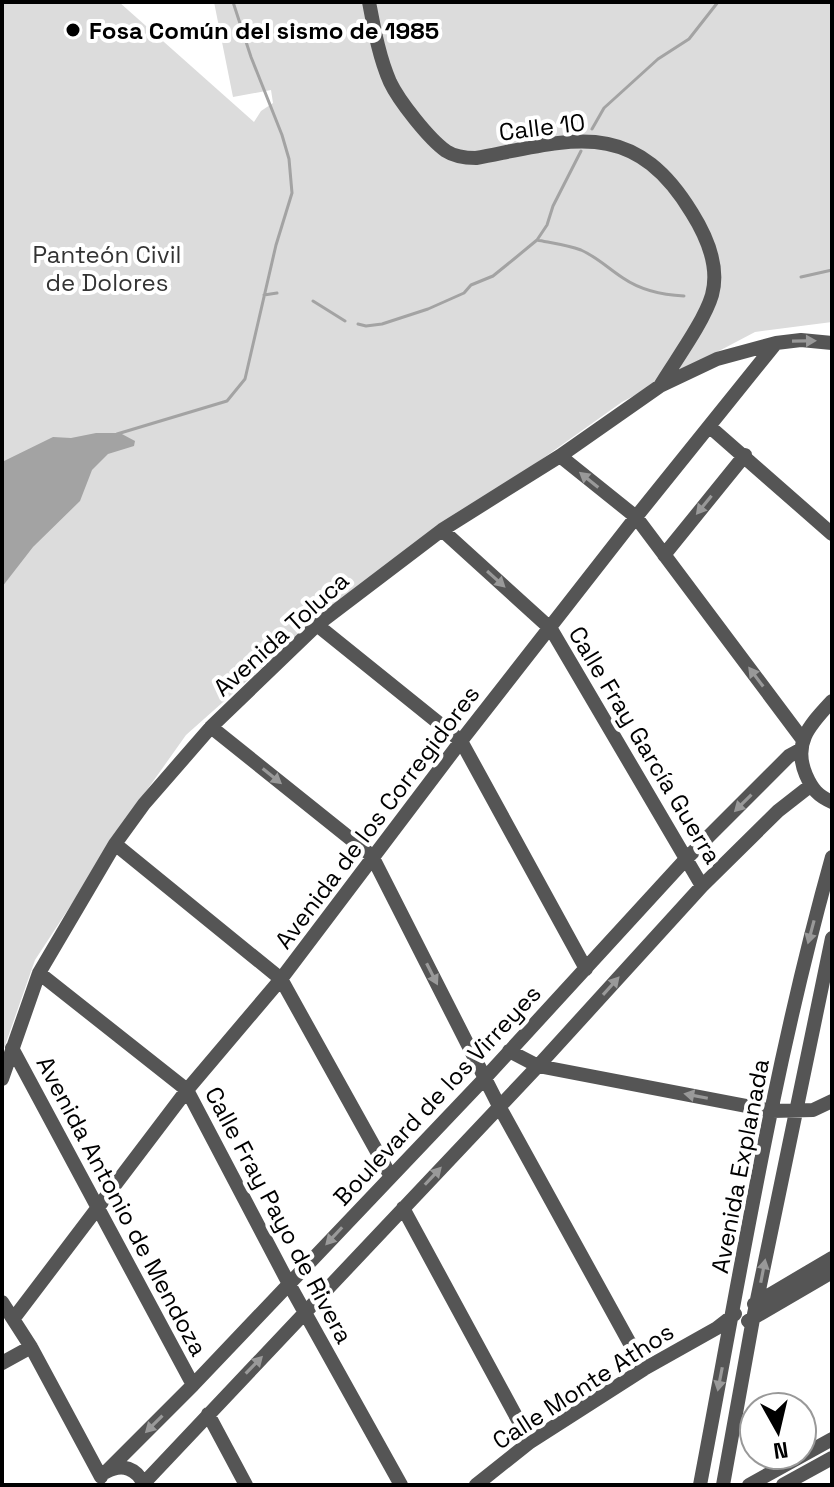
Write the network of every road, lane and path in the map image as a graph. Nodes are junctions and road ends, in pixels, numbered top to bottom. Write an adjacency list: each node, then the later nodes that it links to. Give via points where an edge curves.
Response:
1 (369, 2): 4 (street, Calle 10, via 392,85 446,151 476,158 570,140 600,142 651,163 675,184 704,232 714,273 704,312)
2 (776, 343): 3 (street, Avenida Toluca, one-way to 3); 4 (street, Avenida Toluca, via 717,359); 5 (street, Avenida de los Corregidores)
3 (832, 343)
4 (660, 386): 7 (street, Avenida Toluca)
5 (710, 427): 6 (street); 8 (street, Avenida de los Corregidores)
6 (745, 455): 10 (street); 11 (street, one-way to 11)
7 (560, 456): 8 (street, one-way to 7); 9 (street, Avenida Toluca)
8 (636, 517): 11 (street); 13 (street, Avenida de los Corregidores)
9 (442, 530): 12 (street, Avenida Toluca); 13 (street, Calle Fray García Guerra, one-way to 13)
10 (832, 534)
11 (664, 555): 17 (street, one-way to 11)
12 (317, 625): 15 (street, Avenida Toluca); 16 (street)
13 (551, 629): 16 (street, Avenida de los Corregidores); 23 (street, Calle Fray García Guerra)
14 (832, 701): 17 (street, Boulevard de los Virreyes)
15 (211, 727): 20 (street, Avenida Toluca); 21 (street, one-way to 21)
16 (461, 741): 21 (street, Avenida de los Corregidores); 26 (street)
17 (801, 745): 18 (street); 23 (street, Boulevard de los Virreyes, one-way to 23)
18 (810, 786): 19 (street); 24 (street)
19 (832, 802)
20 (115, 844): 27 (street, Avenida Toluca); 28 (street)
21 (372, 856): 28 (street, Avenida de los Corregidores); 32 (street, one-way to 32)
22 (832, 857): 37 (street, Avenida Explanada, one-way to 37)
23 (685, 860): 24 (street, Calle Fray García Guerra); 26 (street, Boulevard de los Virreyes)
24 (702, 886): 31 (street, one-way to 24)
25 (832, 941): 38 (street, Avenida Explanada)
26 (586, 969): 30 (street, Boulevard de los Virreyes)
27 (39, 973): 29 (street, Avenida Toluca); 34 (street, Calle Fray Payo de Rivera)
28 (281, 979): 34 (street, Avenida de los Corregidores); 39 (street)
29 (12, 1048): 33 (street, Avenida Toluca); 40 (street, Avenida Antonio de Mendoza)
30 (509, 1051): 31 (street); 32 (street, Boulevard de los Virreyes)
31 (538, 1066): 36 (street); 37 (street, one-way to 31)
32 (485, 1078): 36 (street); 39 (street, Boulevard de los Virreyes)
33 (2, 1079)
34 (187, 1090): 40 (street, Avenida de los Corregidores); 44 (street, Calle Fray Payo de Rivera)
35 (832, 1101): 38 (street)
36 (499, 1106): 41 (street, one-way to 36); 53 (street)
37 (772, 1111): 38 (street); 50 (street, Avenida Explanada)
38 (795, 1112): 46 (street, Avenida Explanada, one-way to 38)
39 (390, 1175): 44 (street, Boulevard de los Virreyes, one-way to 44)
40 (96, 1208): 48 (street, Avenida de los Corregidores); 54 (street, Avenida Antonio de Mendoza)
41 (403, 1208): 47 (street); 57 (street)
42 (832, 1258): 46 (street, Calle Monte Athos)
43 (832, 1272): 49 (street, Calle Monte Athos)
44 (289, 1284): 47 (street, Calle Fray Payo de Rivera); 54 (street, Boulevard de los Virreyes)
45 (2, 1302): 48 (street)
46 (757, 1302): 49 (street, Avenida Explanada); 50 (street, Calle Monte Athos)
47 (305, 1311): 55 (street, one-way to 47); 62 (street, Calle Fray Payo de Rivera)
48 (14, 1318): 51 (street)
49 (753, 1319): 50 (street, Calle Monte Athos); 65 (street, Avenida Explanada)
50 (726, 1324): 53 (street, Calle Monte Athos); 64 (street, Avenida Explanada, one-way to 64)
51 (31, 1347): 52 (street); 59 (street)
52 (2, 1363)
53 (644, 1369): 57 (street, Calle Monte Athos)
54 (193, 1385): 59 (street, Boulevard de los Virreyes, one-way to 59)
55 (208, 1414): 60 (street); 61 (street)
56 (832, 1439): 66 (street)
57 (530, 1442): 63 (street, Calle Monte Athos)
58 (832, 1458): 67 (street)
59 (101, 1478): 60 (street, via 128,1468)
60 (144, 1484)
61 (246, 1485)
62 (401, 1485)
63 (476, 1485)
64 (700, 1485)
65 (723, 1485)
66 (749, 1485)
67 (783, 1485)

